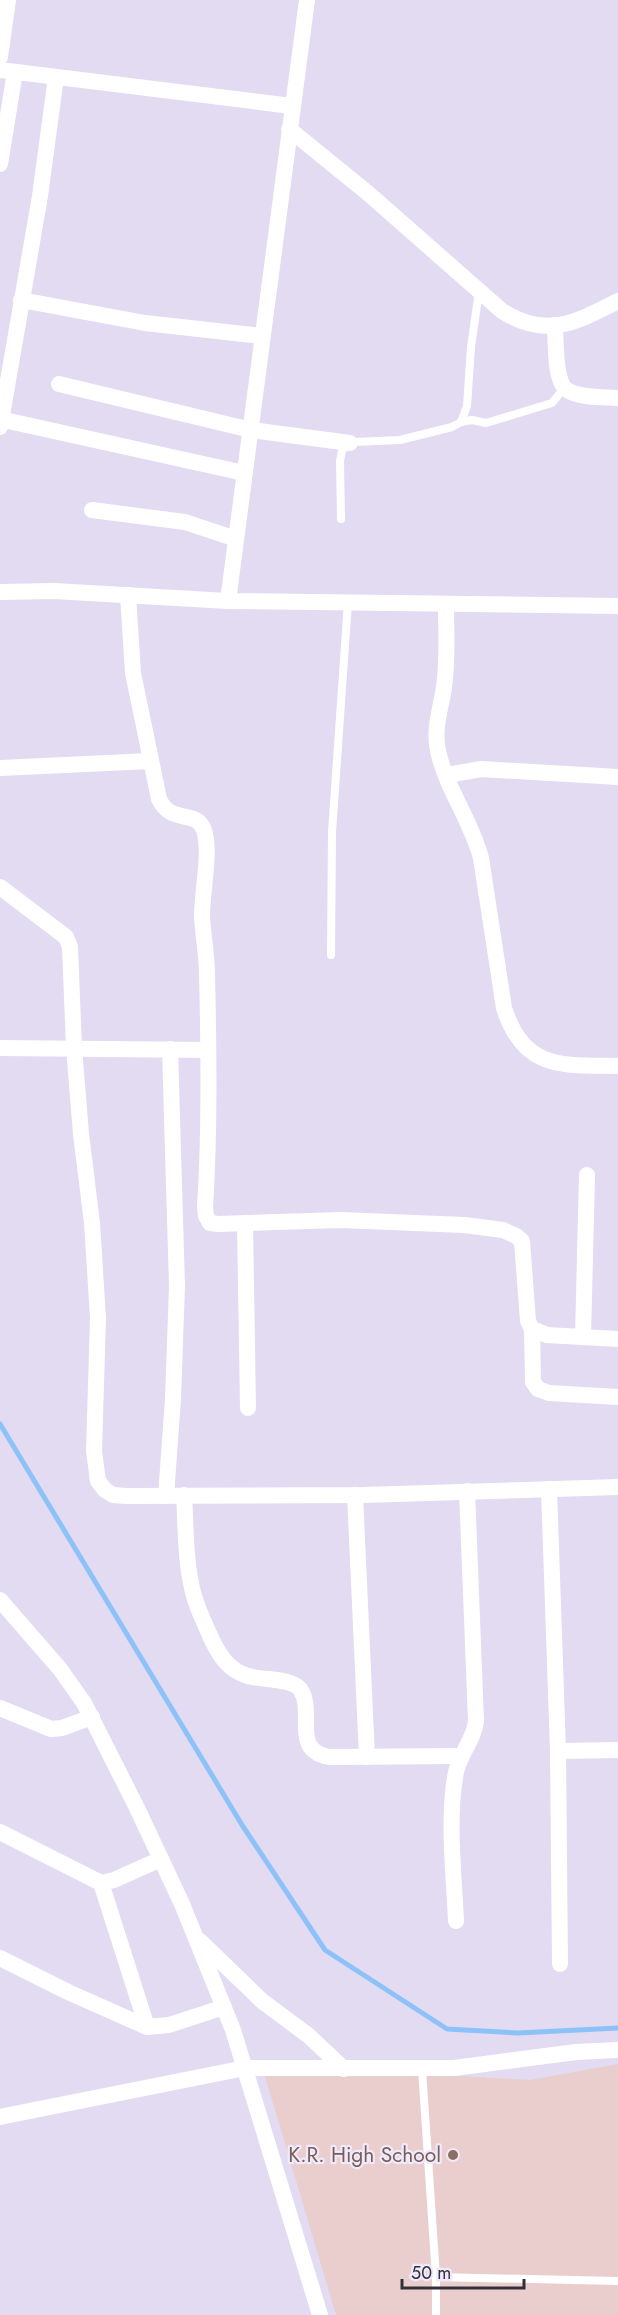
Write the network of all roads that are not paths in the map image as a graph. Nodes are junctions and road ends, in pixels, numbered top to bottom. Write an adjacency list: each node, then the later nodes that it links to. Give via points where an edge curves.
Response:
1 (8, 0): 3 (street)
2 (307, 0): 6 (street)
3 (0, 57)
4 (8, 71): 5 (street); 8 (street)
5 (56, 77): 6 (street); 10 (street)
6 (292, 106): 7 (street)
7 (289, 129): 9 (street); 13 (street)
8 (0, 164)
9 (479, 291): 12 (street, via 519,322); 18 (lane, via 467,406)
10 (21, 300): 13 (street, via 144,323); 17 (street)
11 (618, 301): 12 (street, via 578,321)
12 (555, 326): 15 (street, via 559,378)
13 (262, 336): 19 (street)
14 (59, 384): 19 (street)
15 (564, 388): 16 (street, via 574,393); 18 (lane, via 552,403 486,423)
16 (618, 398)
17 (0, 422): 21 (street)
18 (461, 422): 20 (lane, via 400,440)
19 (251, 430): 20 (street); 21 (street)
20 (350, 443): 23 (lane, via 346,444 340,461)
21 (244, 473): 24 (street)
22 (92, 510): 24 (street, via 185,522)
23 (341, 519)
24 (236, 539): 27 (street)
25 (0, 592): 26 (street)
26 (128, 595): 27 (street); 31 (street, via 133,673)
27 (228, 601): 28 (street)
28 (348, 602): 29 (street); 36 (lane, via 332,832)
29 (446, 604): 30 (street); 33 (street, via 444,687 436,737)
30 (618, 606)
31 (151, 761): 32 (street); 40 (street, via 163,808 196,820 205,831 202,900)
32 (0, 768)
33 (447, 775): 34 (street, via 481,769); 42 (street, via 476,838 504,1008 517,1040 550,1061 564,1065)
34 (618, 777)
35 (0, 887): 37 (street, via 66,938 70,947)
36 (331, 955)
37 (74, 1047): 38 (street); 39 (street); 55 (street, via 98,1318 96,1470 105,1490 113,1496)
38 (0, 1048): 41 (street)
39 (170, 1049): 40 (street); 55 (street, via 177,1286)
40 (208, 1050): 44 (street, via 206,1216 210,1223)
41 (0, 1055)
42 (618, 1066)
43 (587, 1175): 46 (street)
44 (245, 1223): 45 (street, via 341,1220 503,1230 522,1241 528,1321); 49 (street)
45 (532, 1329): 46 (street, via 547,1335); 48 (street, via 533,1382 538,1389)
46 (583, 1337): 47 (street)
47 (618, 1339)
48 (618, 1397)
49 (248, 1408)
50 (618, 1487): 51 (street)
51 (549, 1489): 52 (street); 60 (street)
52 (467, 1491): 54 (street); 61 (street, via 476,1720 474,1733)
53 (184, 1495): 54 (street); 55 (street); 62 (street, via 193,1594 226,1664 248,1677 299,1686 304,1695 306,1737 318,1755)
54 (355, 1495): 62 (street)
55 (166, 1496)
56 (0, 1600): 58 (street, via 60,1669)
57 (0, 1708): 58 (street, via 51,1729)
58 (92, 1717): 64 (street)
59 (618, 1750): 60 (street)
60 (558, 1751): 69 (street)
61 (460, 1756): 62 (street); 66 (street, via 452,1806)
62 (367, 1757)
63 (0, 1832): 65 (street)
64 (161, 1859): 65 (street); 67 (street)
65 (101, 1883): 71 (street)
66 (456, 1921)
67 (195, 1936): 70 (street); 74 (street, via 262,2001 309,2036)
68 (0, 1958): 71 (street)
69 (560, 1964)
70 (224, 2007): 71 (street, via 168,2025); 73 (street)
71 (147, 2026)
72 (618, 2050): 75 (street)
73 (245, 2068): 74 (street); 76 (street); 79 (street)
74 (344, 2069): 75 (street)
75 (422, 2069): 77 (lane)
76 (0, 2117)
77 (436, 2277): 78 (lane); 80 (lane)
78 (618, 2281)
79 (320, 2315)
80 (436, 2315)

